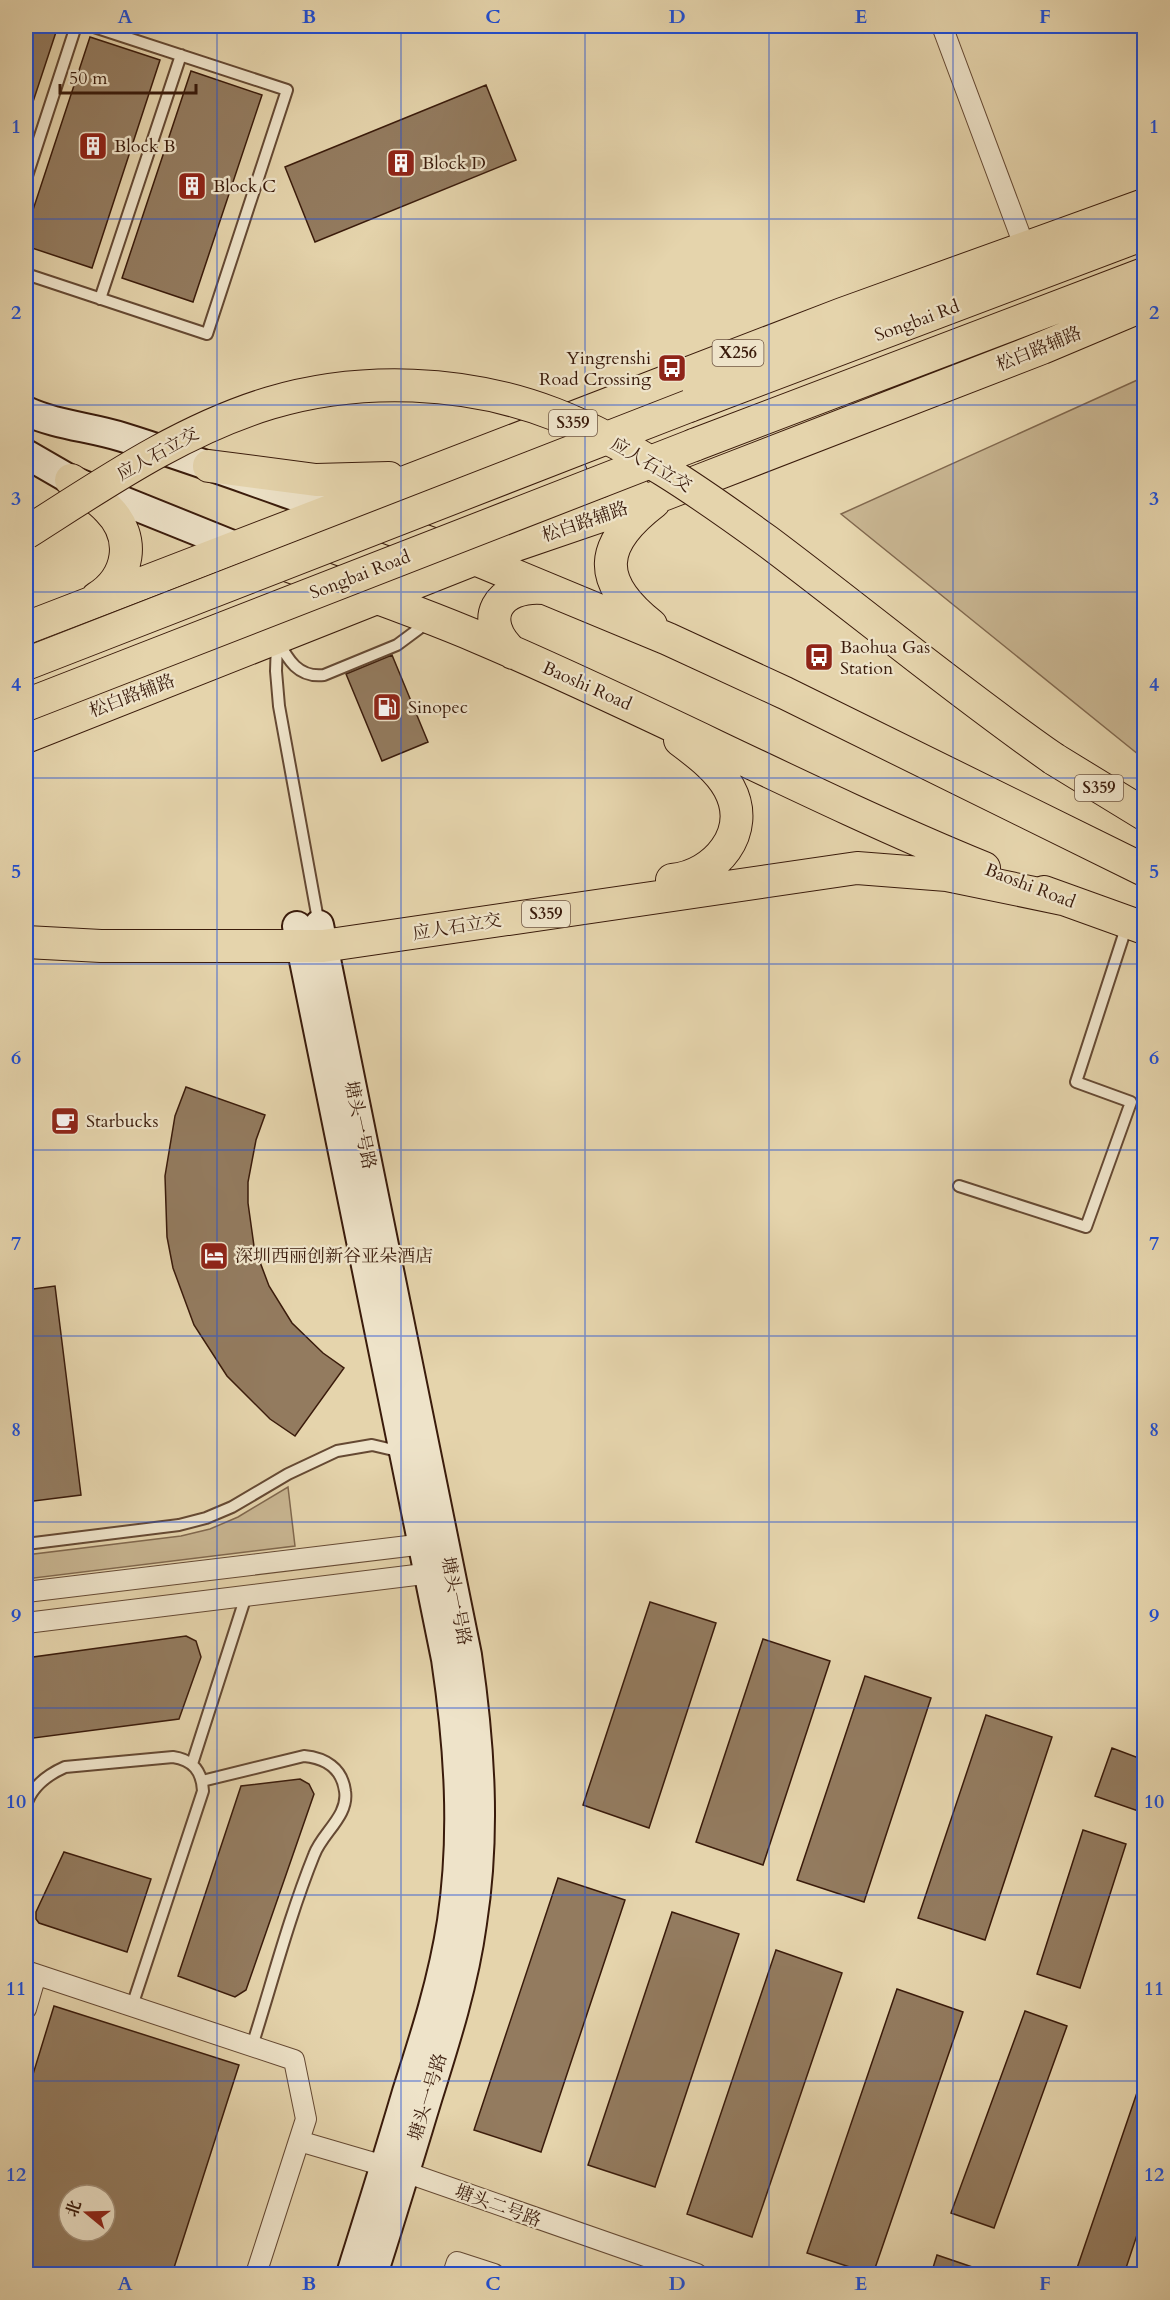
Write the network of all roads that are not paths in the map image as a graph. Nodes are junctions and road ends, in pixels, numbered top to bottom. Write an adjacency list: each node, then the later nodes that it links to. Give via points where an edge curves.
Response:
1 (76, 26): 5 (lane)
2 (91, 26): 4 (lane)
3 (942, 26): 8 (street)
4 (181, 55): 11 (lane); 11 (lane, via 287,90 207,334)
5 (26, 179)
6 (1144, 205): 8 (main road, X256)
7 (1144, 234): 14 (main road, Songbai Rd / X256)
8 (1025, 248): 13 (main road, X256)
9 (26, 274): 11 (lane)
10 (1144, 274): 16 (main road, Songbai Rd)
11 (100, 299)
12 (1144, 305): 21 (main road, 松白路辅路)
13 (632, 393): 19 (main road, X256); 21 (main road, via 604,418 598,452 615,482 630,490)
14 (689, 406): 34 (main road, Songbai Road / X256, bridge)
15 (26, 411): 18 (street)
16 (694, 445): 36 (main road, Songbai Road, bridge)
17 (26, 454): 20 (street, Baoshi Road)
18 (208, 466): 19 (main road, via 316,480); 22 (street)
19 (420, 475): 22 (main road, X256)
20 (71, 480): 24 (street, Baoshi Road); 28 (main road, via 109,510 119,523 126,544 125,562 118,579)
21 (664, 494): 25 (main road, 松白路辅路); 32 (main road, via 626,528 610,561 612,579 620,596)
22 (334, 510): 24 (main road); 25 (main road)
23 (26, 533): 39 (main road, 应人石立交 / S359, bridge, via 173,443 271,403 378,386 424,386 475,393 554,414 670,475 788,557 1002,723)
24 (236, 546): 27 (main road, Baoshi Road / S359); 28 (main road)
25 (475, 559): 26 (main road); 27 (main road, 松白路辅路)
26 (544, 588): 32 (main road); 33 (main road, via 518,588 500,601 495,612 497,634)
27 (379, 599): 29 (main road, Baoshi Road / S359); 31 (main road, 松白路辅路)
28 (87, 604): 30 (main road); 35 (main road, via 105,602 121,606 140,621 150,643 145,675)
29 (432, 619): 31 (lane, via 397,645 324,675 315,676 294,667); 33 (main road, Baoshi Road / S359)
30 (26, 628)
31 (277, 639): 35 (main road, 松白路辅路); 44 (lane, via 279,706)
32 (668, 639): 40 (main road)
33 (513, 652): 37 (main road, Baoshi Road / S359)
34 (26, 664)
35 (122, 699): 38 (main road, 松白路辅路)
36 (26, 705)
37 (629, 705): 41 (main road, Baoshi Road / S359, via 903,833); 44 (main road, via 681,740 729,788 736,820 732,837 716,863 678,880)
38 (26, 737)
39 (1144, 814)
40 (1144, 870)
41 (1063, 899): 43 (main road, Baoshi Road / S359); 44 (main road, 应人石立交 / S359, via 947,874 857,868)
42 (26, 922): 44 (main road)
43 (1136, 925): 46 (lane, via 1076,1082 1131,1102 1086,1227)
44 (310, 936): 45 (main road, 应人石立交 / S359, via 101,946); 47 (street, 塘头一号路); 48 (street, 塘头一号路)
45 (26, 942)
46 (959, 1186)
47 (405, 1453): 48 (street, 塘头一号路); 49 (lane, via 389,1448 354,1447 337,1451 206,1518 179,1525)
48 (434, 1543): 50 (street, 塘头一号路); 51 (street)
49 (26, 1544)
50 (440, 1572): 52 (street); 62 (street, 塘头一号路, via 470,1676 478,1746 477,1879 465,1965)
51 (26, 1592)
52 (246, 1596): 53 (street); 54 (lane)
53 (26, 1623)
54 (192, 1764): 55 (lane); 56 (lane, via 173,1757 65,1767 38,1785)
55 (202, 1781): 58 (lane, via 203,1791); 60 (lane, via 304,1756 332,1765 346,1792 344,1808 314,1853)
56 (26, 1805)
57 (31, 1973): 58 (street); 59 (street)
58 (132, 2006): 60 (street)
59 (26, 2009)
60 (252, 2046): 61 (street, via 294,2060 306,2119)
61 (299, 2141): 62 (street, 塘头二号路); 63 (street)
62 (395, 2169): 64 (street, 塘头一号路); 65 (street, 塘头一号路); 68 (street, 塘头二号路)
63 (256, 2274)
64 (351, 2274)
65 (373, 2274)
66 (453, 2274): 67 (street, via 457,2262)
67 (494, 2274)
68 (697, 2274)

